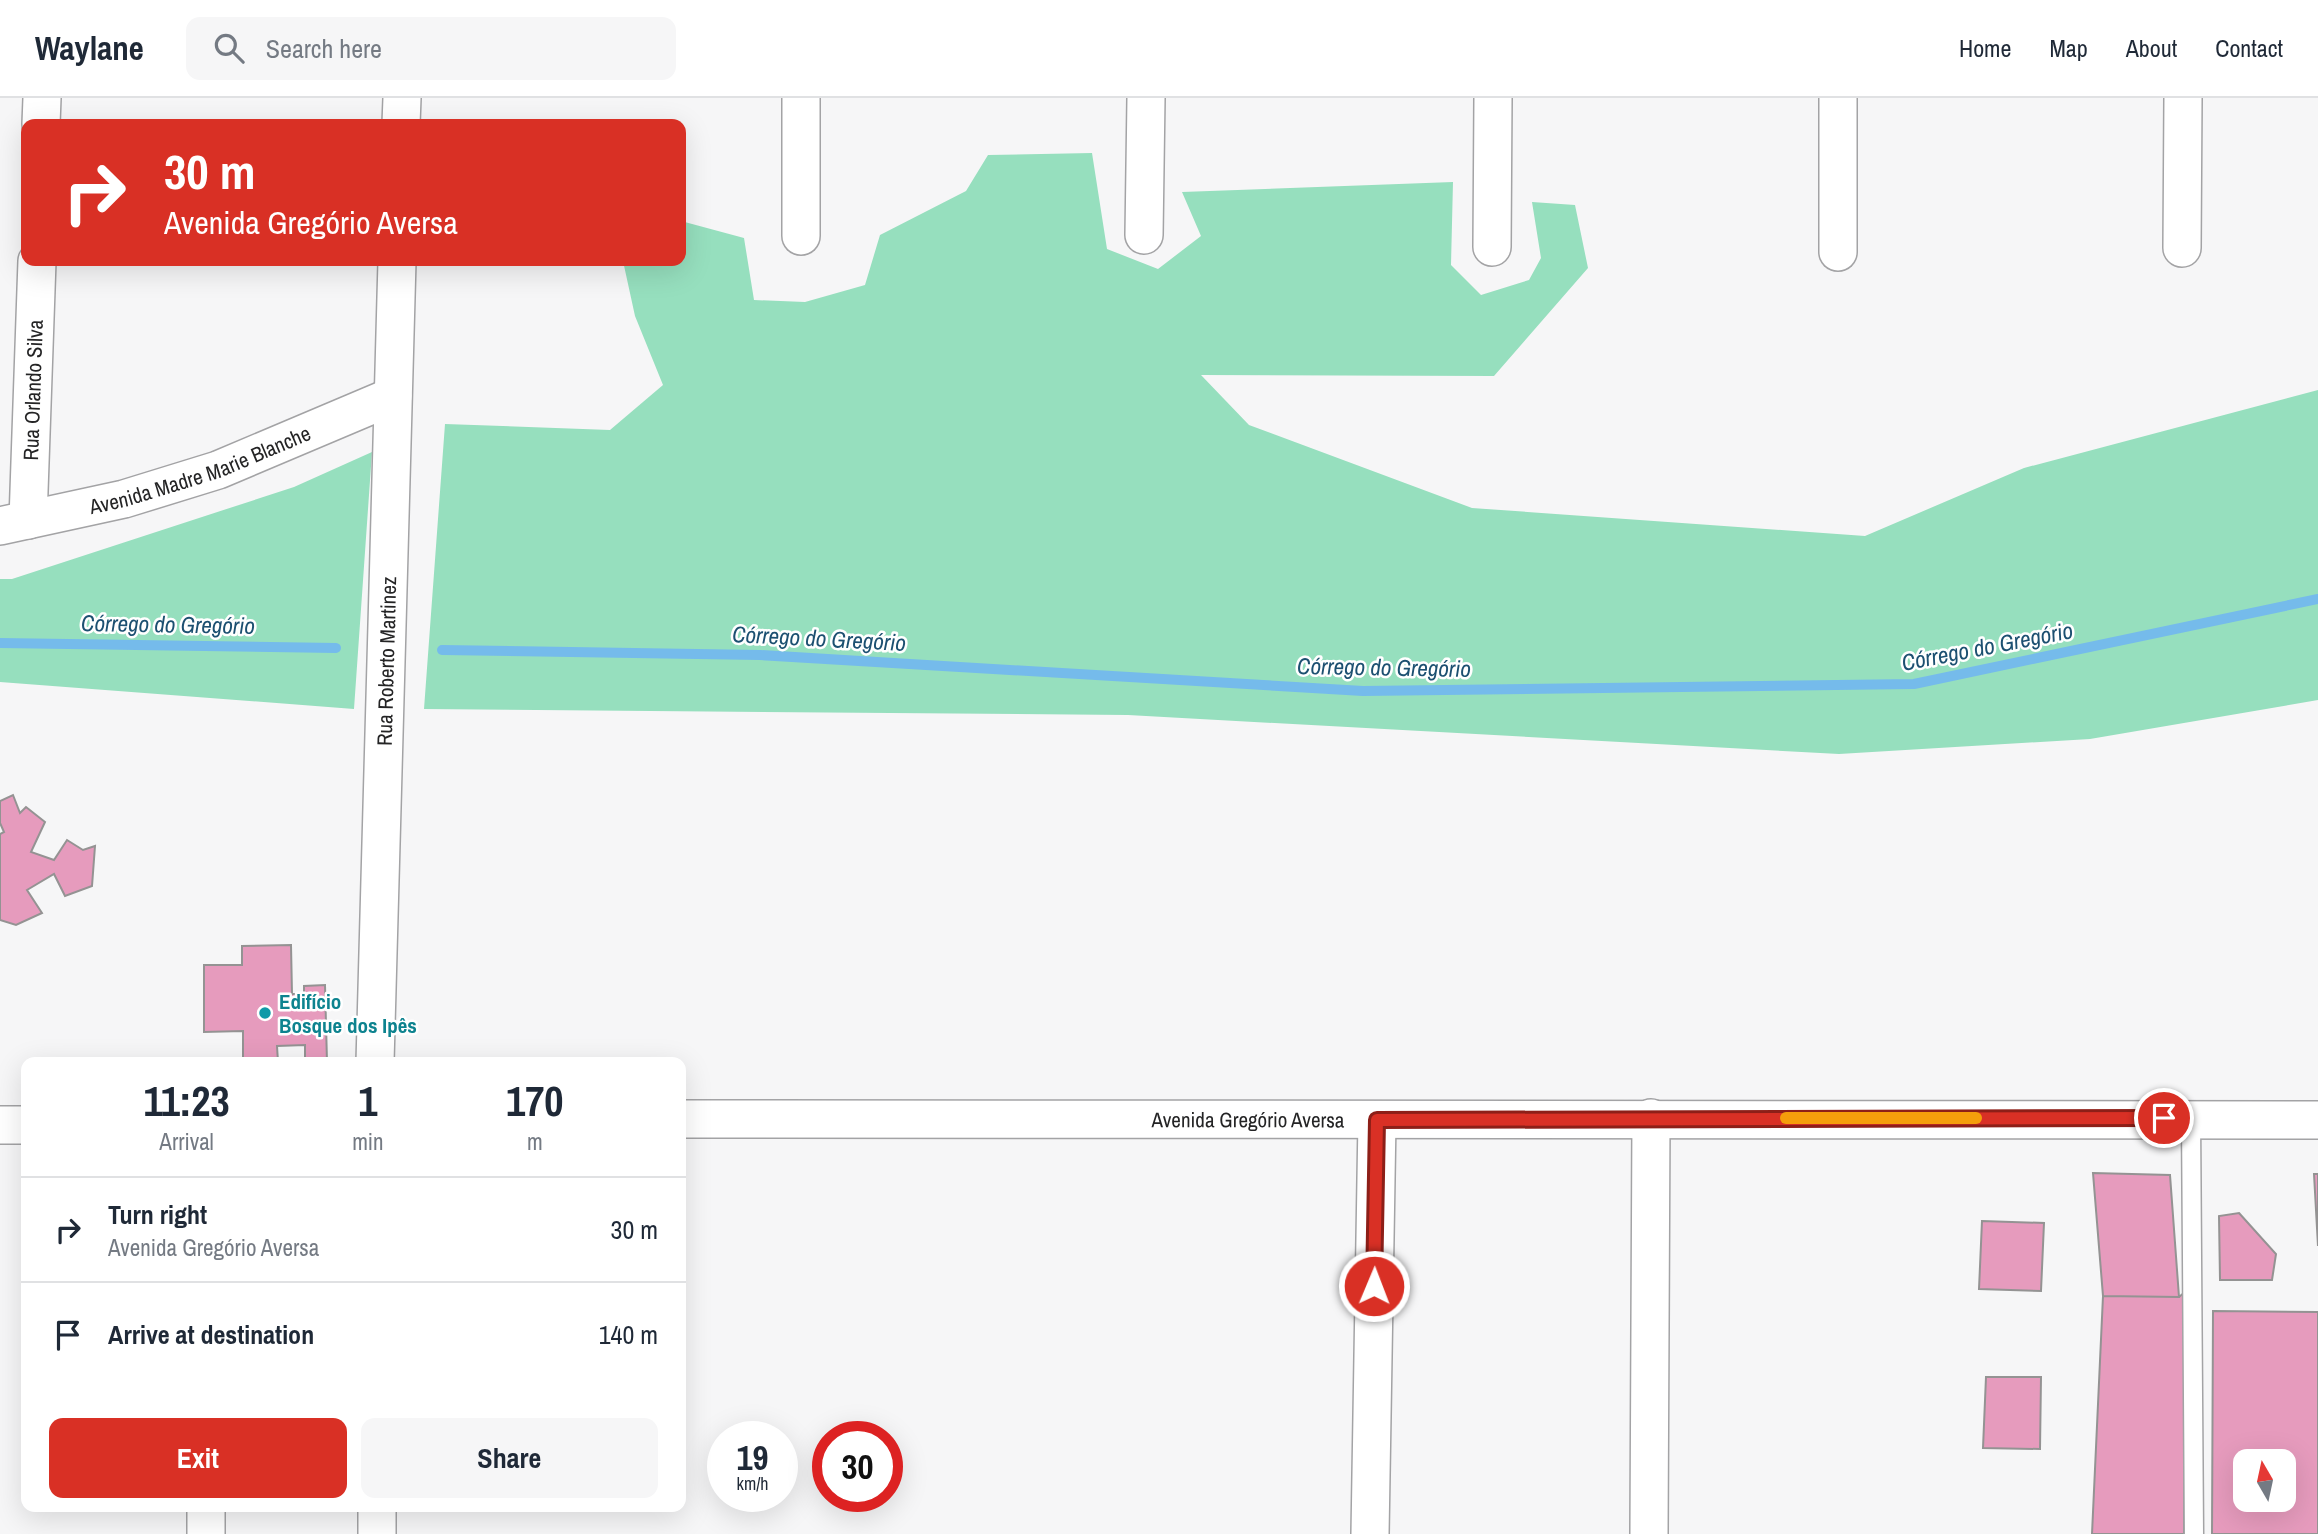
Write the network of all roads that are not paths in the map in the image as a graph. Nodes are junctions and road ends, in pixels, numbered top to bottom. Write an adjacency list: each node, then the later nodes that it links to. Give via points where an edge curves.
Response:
1 (42, 98): 8 (street)
2 (402, 98): 9 (street)
3 (801, 98): 11 (street)
4 (1146, 98): 10 (street)
5 (1493, 98): 12 (street)
6 (1838, 98): 14 (street)
7 (2183, 98): 13 (street)
8 (41, 119)
9 (401, 119)
10 (1144, 235)
11 (801, 236)
12 (1492, 247)
13 (2182, 248)
14 (1838, 252)
15 (37, 266): 18 (street, Rua Orlando Silva)
16 (397, 266): 17 (street, Rua Roberto Martinez)
17 (393, 396): 18 (street, Avenida Madre Marie Blanche, via 218,470 124,499); 19 (street, Rua Roberto Martinez)
18 (14, 523)
19 (375, 1057)
20 (1651, 1118): 21 (street, Avenida Gregório Aversa); 23 (street, Avenida Gregório Aversa); 32 (street)
21 (2191, 1118): 24 (street, Avenida Gregório Aversa); 33 (lane)
22 (686, 1119): 23 (street, Avenida Gregório Aversa)
23 (1377, 1120): 31 (street)
24 (2318, 1120)
25 (0, 1125): 26 (street)
26 (21, 1125)
27 (206, 1512): 29 (street)
28 (377, 1512): 30 (street)
29 (206, 1534)
30 (377, 1534)
31 (1370, 1534)
32 (1649, 1534)
33 (2194, 1534)

